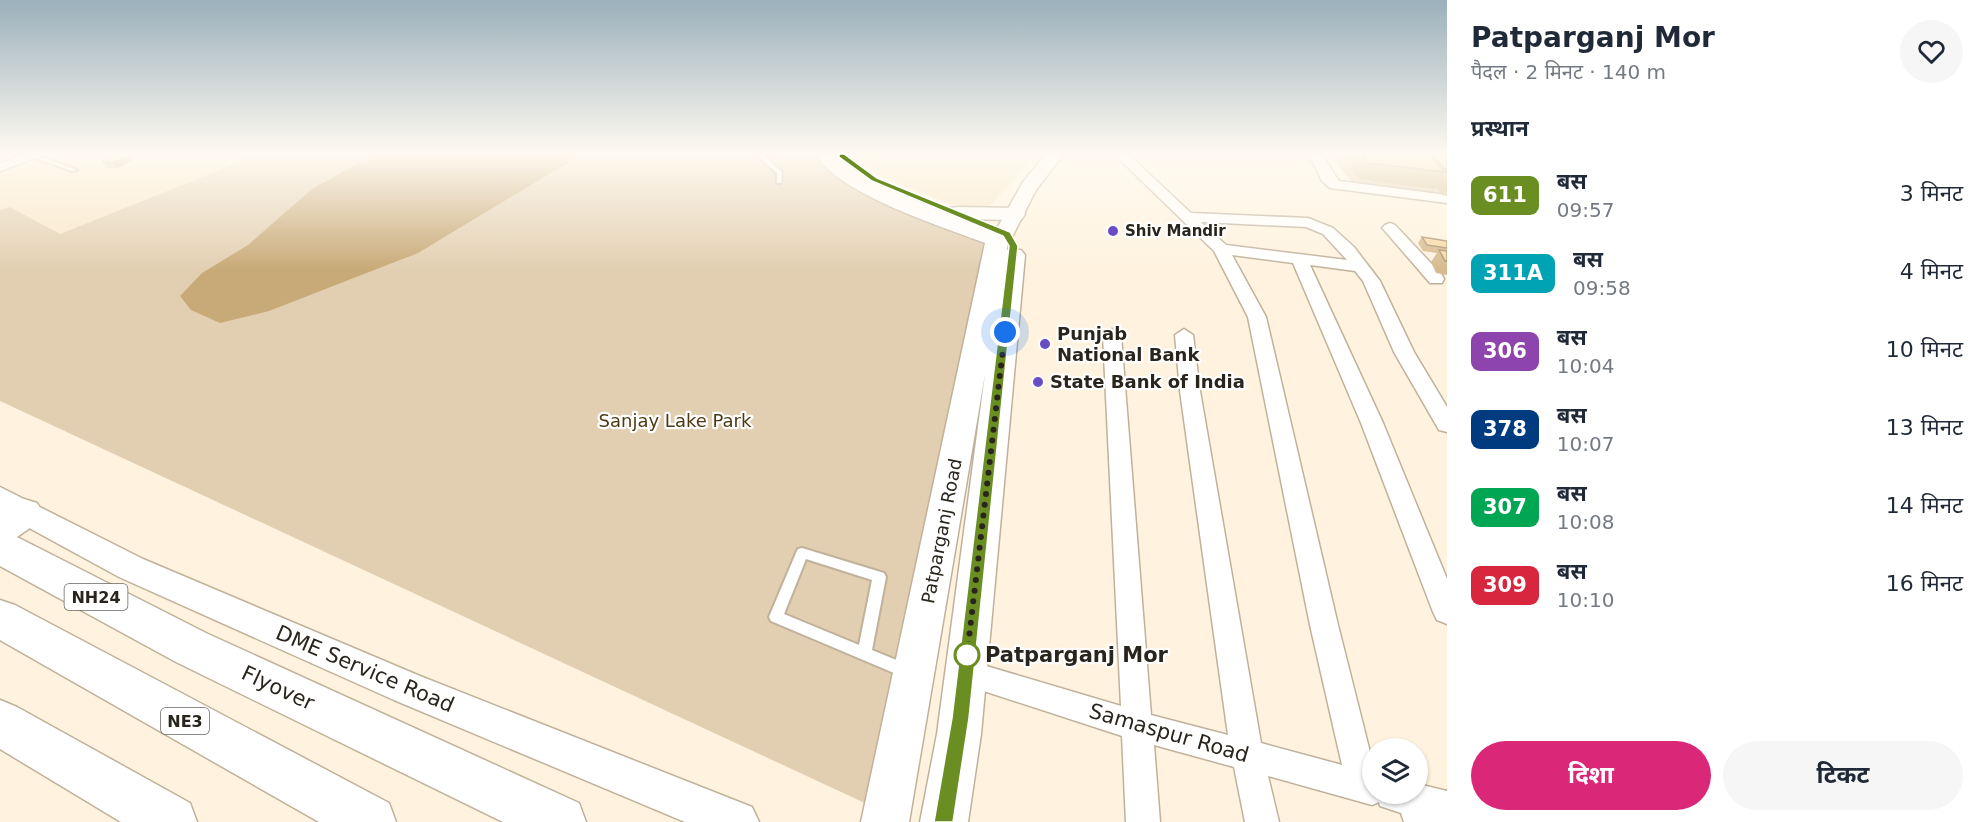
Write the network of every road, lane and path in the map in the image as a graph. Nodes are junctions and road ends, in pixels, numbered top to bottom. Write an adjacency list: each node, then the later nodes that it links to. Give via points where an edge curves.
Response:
1 (894, 193): 9 (main road)
2 (909, 193): 9 (main road)
3 (1026, 193): 9 (street)
4 (1161, 193): 7 (street)
5 (1402, 193): 6 (street)
6 (1447, 199)
7 (1186, 217): 10 (street); 14 (street, via 1318,226 1328,231)
8 (1390, 228): 11 (street)
9 (1006, 229): 24 (main road, Patparganj Road, via 1014,246 1013,262); 25 (main road, Patparganj Road)
10 (1221, 249): 12 (street); 28 (street, via 1257,317 1324,625)
11 (1416, 257): 13 (street); 15 (street)
12 (1299, 259): 14 (street); 21 (street, via 1372,423)
13 (1437, 260)
14 (1362, 267): 18 (street, via 1404,352)
15 (1436, 279)
16 (1112, 335): 27 (street)
17 (1184, 335): 29 (street)
18 (1447, 425)
19 (8, 513): 36 (street, DME Service Road, via 407,688)
20 (0, 547): 35 (highway, Flyover / NH24, via 192,648)
21 (1447, 612)
22 (0, 618): 34 (highway, NE3)
23 (865, 652): 23 (lane, via 776,617 802,553 879,578); 25 (lane)
24 (966, 673): 27 (street, Samaspur Road); 38 (main road, Patparganj Road)
25 (914, 676): 37 (main road, Patparganj Road)
26 (0, 723): 33 (highway)
27 (1135, 725): 29 (street, Samaspur Road); 39 (street)
28 (1369, 738)
29 (1247, 756): 30 (street, Samaspur Road); 40 (street)
30 (1362, 789)
31 (1425, 804): 32 (street, Samaspur Road)
32 (1447, 808)
33 (171, 822)
34 (370, 822)
35 (560, 822)
36 (737, 822)
37 (885, 822)
38 (944, 822)
39 (1143, 822)
40 (1262, 822)

